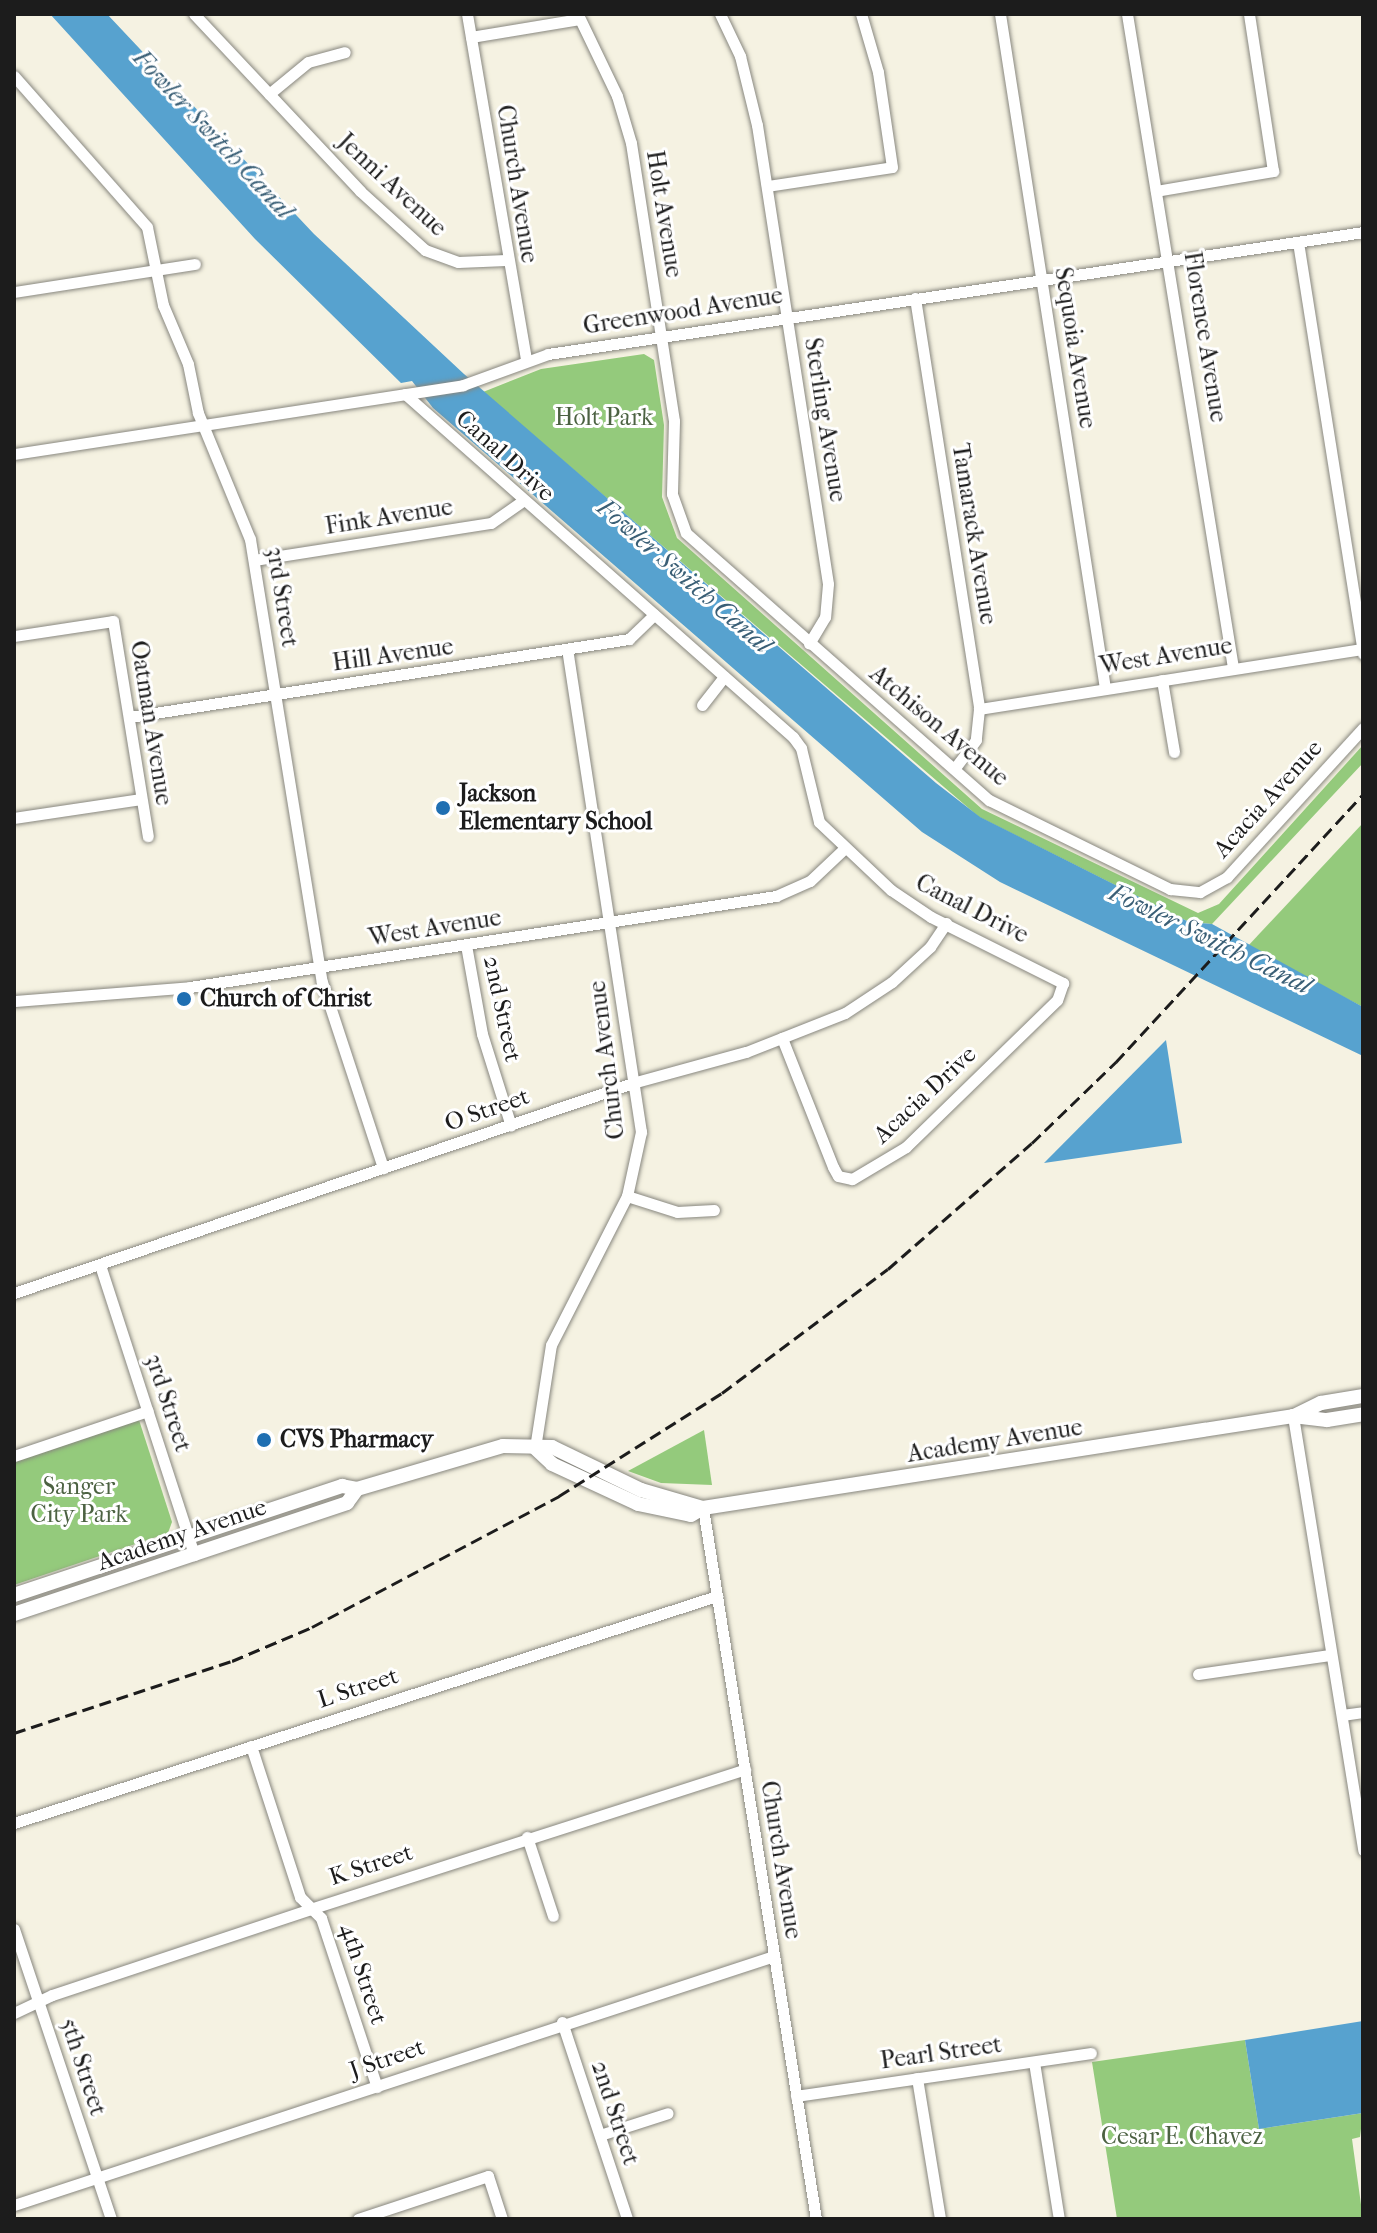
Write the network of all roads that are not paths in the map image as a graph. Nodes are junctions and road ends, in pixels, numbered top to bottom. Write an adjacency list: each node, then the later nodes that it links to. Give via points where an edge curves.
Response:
1 (194, 14): 11 (street, Jenni Avenue)
2 (467, 14): 8 (street, Church Avenue)
3 (720, 14): 12 (street, Sterling Avenue, via 747,80)
4 (861, 14): 12 (street, via 876,61 892,167)
5 (1000, 14): 20 (street, Sequoia Avenue)
6 (1127, 14): 13 (street, Florence Avenue)
7 (1249, 14): 13 (street, via 1273,171)
8 (471, 37): 16 (street, Church Avenue); 24 (street, Holt Avenue, via 580,19 625,121)
9 (345, 52): 11 (street, via 308,62)
10 (17, 85): 19 (street, 3rd Street, via 137,211 147,227)
11 (269, 94): 16 (street, Jenni Avenue, via 360,191 425,250 458,262)
12 (767, 186): 23 (street, Sterling Avenue)
13 (1156, 191): 17 (street, Florence Avenue)
14 (1363, 232): 15 (street, Greenwood Avenue)
15 (1298, 242): 17 (street, Greenwood Avenue); 36 (street)
16 (506, 260): 25 (street, Church Avenue)
17 (1171, 261): 20 (street, Greenwood Avenue); 37 (street, Florence Avenue)
18 (195, 264): 19 (street)
19 (155, 270): 21 (street); 27 (street, 3rd Street)
20 (1042, 278): 22 (street, Greenwood Avenue); 40 (street, Sequoia Avenue)
21 (14, 292)
22 (915, 298): 23 (street, Greenwood Avenue); 43 (street, Tamarack Avenue)
23 (787, 317): 24 (street, Greenwood Avenue); 34 (street, Sterling Avenue, via 828,584 825,617)
24 (661, 336): 25 (street, Greenwood Avenue); 30 (street, Holt Avenue, via 674,421 672,494)
25 (526, 360): 26 (street, Greenwood Avenue, via 463,385)
26 (405, 394): 27 (street, Greenwood Avenue); 29 (street, Canal Drive)
27 (204, 426): 28 (street, Greenwood Avenue); 31 (street, 3rd Street, via 243,513)
28 (14, 454)
29 (522, 501): 31 (street, Fink Avenue, via 491,523); 32 (street, Canal Drive)
30 (686, 533): 34 (street, Atchison Avenue)
31 (254, 560): 41 (street, 3rd Street)
32 (654, 615): 35 (street, Hill Avenue, via 634,637); 38 (street, Canal Drive)
33 (14, 636): 44 (street, Oatman Avenue, via 113,621)
34 (809, 644): 47 (street, Atchison Avenue)
35 (567, 650): 41 (street, Hill Avenue); 53 (street, Church Avenue)
36 (1362, 652): 37 (street, West Avenue)
37 (1233, 668): 39 (street, West Avenue)
38 (724, 677): 42 (street); 51 (street, Canal Drive, via 801,748 814,812)
39 (1162, 680): 40 (street, West Avenue); 46 (street)
40 (1105, 688): 43 (street, West Avenue)
41 (275, 695): 44 (street, Hill Avenue); 56 (street, 3rd Street)
42 (702, 705)
43 (979, 709): 47 (street, Tamarack Avenue, via 976,740)
44 (129, 717): 48 (street, Oatman Avenue)
45 (1363, 728): 52 (street, Acacia Avenue, via 1227,877)
46 (1174, 752)
47 (954, 769): 52 (street, Atchison Avenue, via 1009,811 1170,889)
48 (141, 799): 49 (street); 50 (street, Oatman Avenue)
49 (14, 818)
50 (148, 836)
51 (845, 848): 53 (street, West Avenue, via 826,870 795,891); 54 (street, Canal Drive, via 902,899)
52 (1200, 892)
53 (611, 922): 55 (street, West Avenue); 60 (street, Church Avenue)
54 (946, 923): 57 (street, Canal Drive); 59 (street, O Street, via 930,947 878,994)
55 (466, 945): 56 (street, West Avenue); 61 (street, 2nd Street, via 482,1034)
56 (319, 969): 58 (street, West Avenue, via 178,988); 62 (street, 3rd Street)
57 (1063, 983): 59 (street, Acacia Drive, via 1057,1000 906,1147 852,1179 838,1176 833,1167)
58 (14, 1001)
59 (782, 1038): 60 (street, O Street)
60 (636, 1082): 61 (street, O Street); 63 (street, Church Avenue, via 640,1152)
61 (511, 1126): 62 (street, O Street)
62 (383, 1168): 65 (street, O Street)
63 (627, 1196): 64 (street, via 677,1212); 71 (street, Church Avenue, via 551,1345)
64 (714, 1210)
65 (100, 1265): 66 (street, O Street); 68 (street, 3rd Street)
66 (14, 1293)
67 (1363, 1396): 70 (main road, Academy Avenue, via 1321,1403)
68 (148, 1411): 72 (street); 75 (street, 3rd Street)
69 (1363, 1414): 70 (main road, Academy Avenue, via 1327,1420)
70 (1293, 1416): 74 (main road, Academy Avenue); 81 (street)
71 (535, 1448): 73 (main road, Academy Avenue, via 491,1448); 74 (main road, Academy Avenue, via 552,1464 638,1504 683,1515)
72 (14, 1456)
73 (357, 1489): 75 (main road, Academy Avenue, via 342,1486); 76 (main road, Academy Avenue, via 347,1503)
74 (703, 1508): 79 (street, Church Avenue)
75 (189, 1538): 76 (street, 3rd Street); 77 (main road, Academy Avenue)
76 (194, 1555): 80 (main road, Academy Avenue)
77 (66, 1578): 78 (main road, Academy Avenue); 80 (main road, via 50,1593 23,1603)
78 (14, 1595)
79 (717, 1596): 85 (street, L Street); 86 (street, Church Avenue)
80 (16, 1614)
81 (1330, 1655): 82 (street); 84 (street)
82 (1198, 1674)
83 (1363, 1712): 84 (street)
84 (1342, 1715): 89 (street)
85 (251, 1746): 87 (street, L Street); 90 (street, 4th Street, via 300,1897)
86 (745, 1769): 88 (street, K Street); 93 (street, Church Avenue)
87 (14, 1823)
88 (527, 1837): 90 (street, K Street); 91 (street)
89 (1363, 1850)
90 (310, 1909): 94 (street, K Street); 100 (street, 4th Street, via 321,1918)
91 (553, 1916)
92 (14, 1929): 94 (street, 5th Street)
93 (774, 1956): 96 (street, J Street); 101 (street, Church Avenue)
94 (38, 2002): 95 (street, K Street); 104 (street, 5th Street)
95 (14, 2013)
96 (562, 2022): 100 (street, J Street); 103 (street, 2nd Street)
97 (1091, 2053): 98 (street, Pearl Street)
98 (1034, 2062): 99 (street, Pearl Street); 112 (street)
99 (917, 2078): 101 (street, Pearl Street); 111 (street)
100 (377, 2087): 104 (street, J Street)
101 (796, 2096): 110 (street, Church Avenue)
102 (668, 2113): 103 (street)
103 (600, 2135): 109 (street, 2nd Street)
104 (97, 2178): 105 (street, J Street); 106 (street, 5th Street)
105 (14, 2205)
106 (111, 2219)
107 (358, 2219): 108 (street, via 488,2176)
108 (502, 2219)
109 (627, 2219)
110 (816, 2219)
111 (940, 2219)
112 (1059, 2219)

